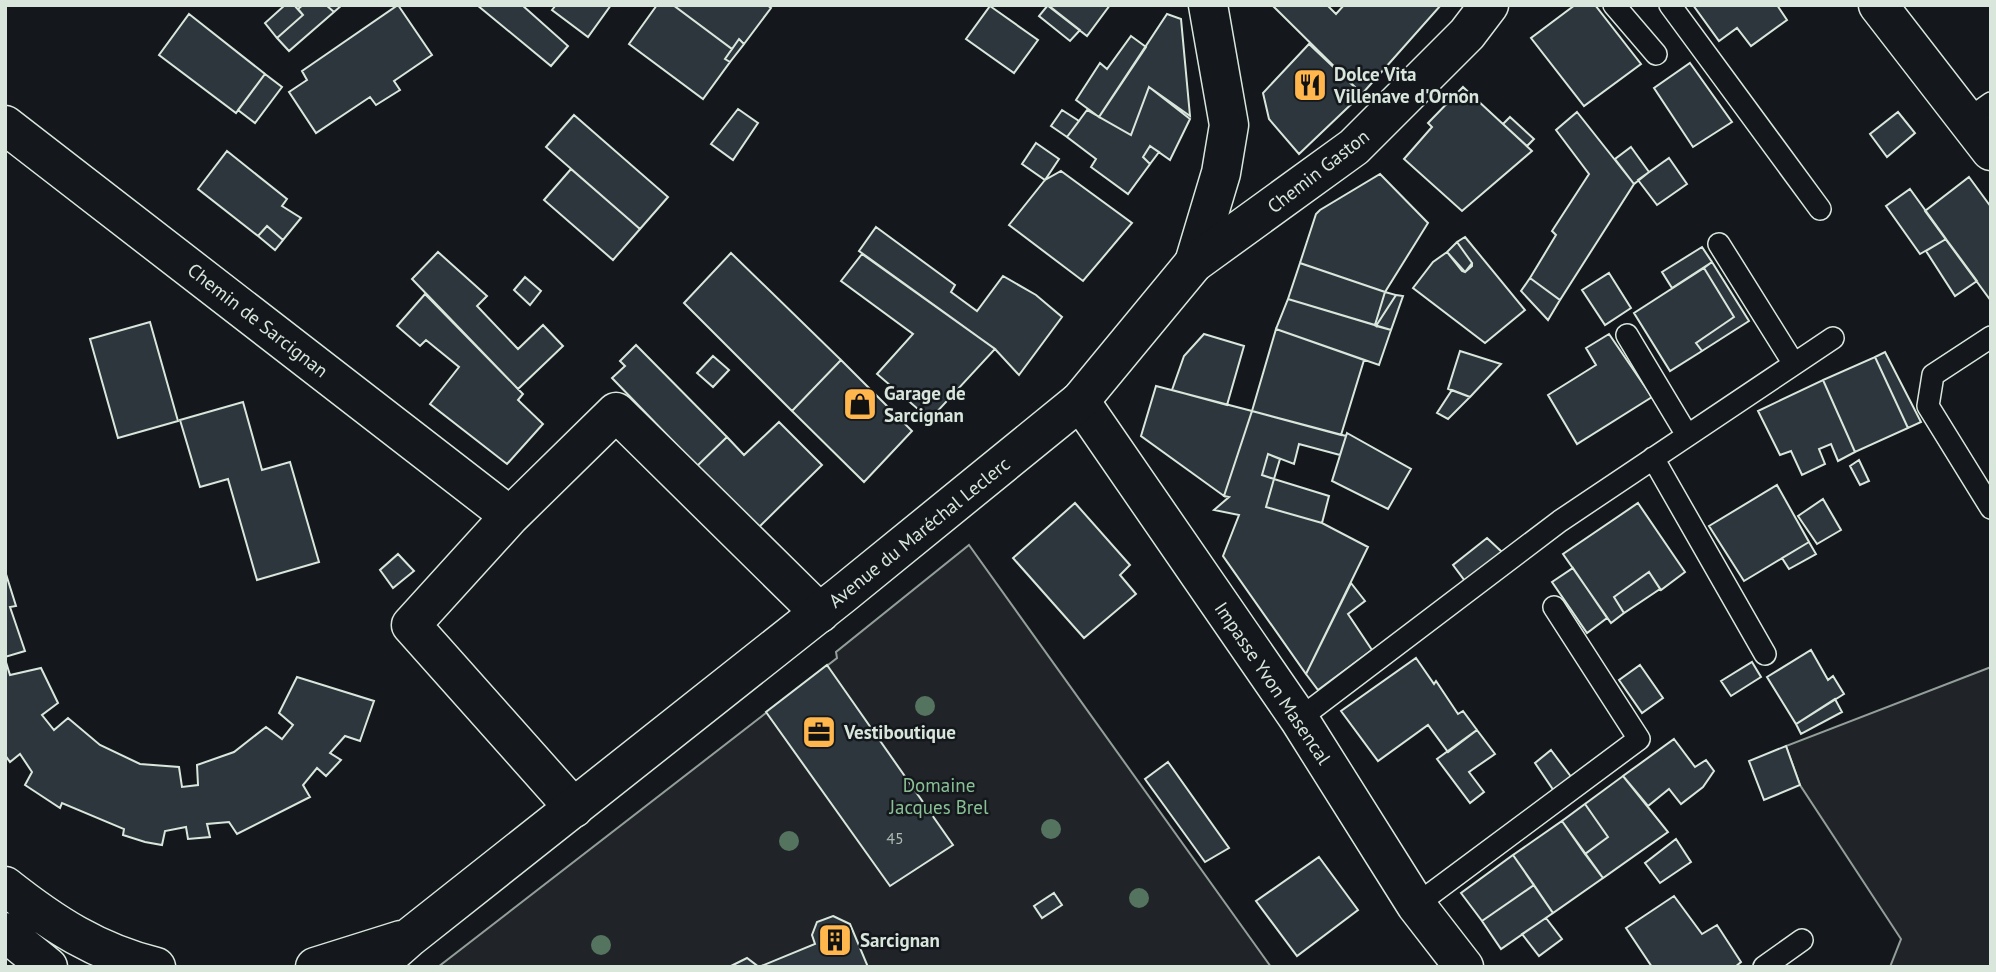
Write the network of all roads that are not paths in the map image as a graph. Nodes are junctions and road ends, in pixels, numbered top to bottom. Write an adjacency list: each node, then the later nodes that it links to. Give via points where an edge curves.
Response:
1 (1208, 5): 12 (street, Avenue du Maréchal Leclerc, via 1229,125 1221,173)
2 (1489, 5): 12 (street, Chemin Gaston, via 1467,34 1354,147)
3 (1614, 5): 6 (lane)
4 (1670, 5): 10 (lane)
5 (1878, 5): 7 (street)
6 (1656, 54)
7 (1979, 112): 9 (street)
8 (5, 125): 21 (street, Chemin de Sarcignan)
9 (1991, 151)
10 (1820, 209)
11 (1718, 244): 16 (lane)
12 (1194, 263): 17 (street, Avenue du Maréchal Leclerc)
13 (1627, 335): 18 (lane)
14 (1991, 337): 20 (lane, via 1933,375 1928,406)
15 (1833, 338): 16 (lane)
16 (1794, 364): 18 (lane)
17 (1080, 401): 23 (street, Avenue du Maréchal Leclerc); 25 (street, Impasse Yvon Masencal)
18 (1687, 435): 19 (lane)
19 (1653, 458): 24 (lane); 25 (lane, via 1560,521)
20 (1991, 508)
21 (510, 516): 23 (street, via 616,412); 26 (street, via 411,625)
22 (1554, 607): 28 (lane, via 1639,739)
23 (820, 613): 26 (street, Avenue du Maréchal Leclerc)
24 (1765, 654)
25 (1299, 719): 28 (street, Impasse Yvon Masencal)
26 (574, 808): 30 (street, Avenue du Maréchal Leclerc)
27 (5, 886): 33 (street, via 89,943)
28 (1416, 905): 36 (street, Impasse Yvon Masencal)
29 (5, 932): 32 (street)
30 (410, 937): 34 (street, Avenue du Maréchal Leclerc); 35 (street, Avenue du Maréchal Leclerc)
31 (1802, 940): 37 (lane)
32 (48, 967)
33 (156, 967)
34 (315, 967)
35 (376, 967)
36 (1464, 967)
37 (1764, 967)

